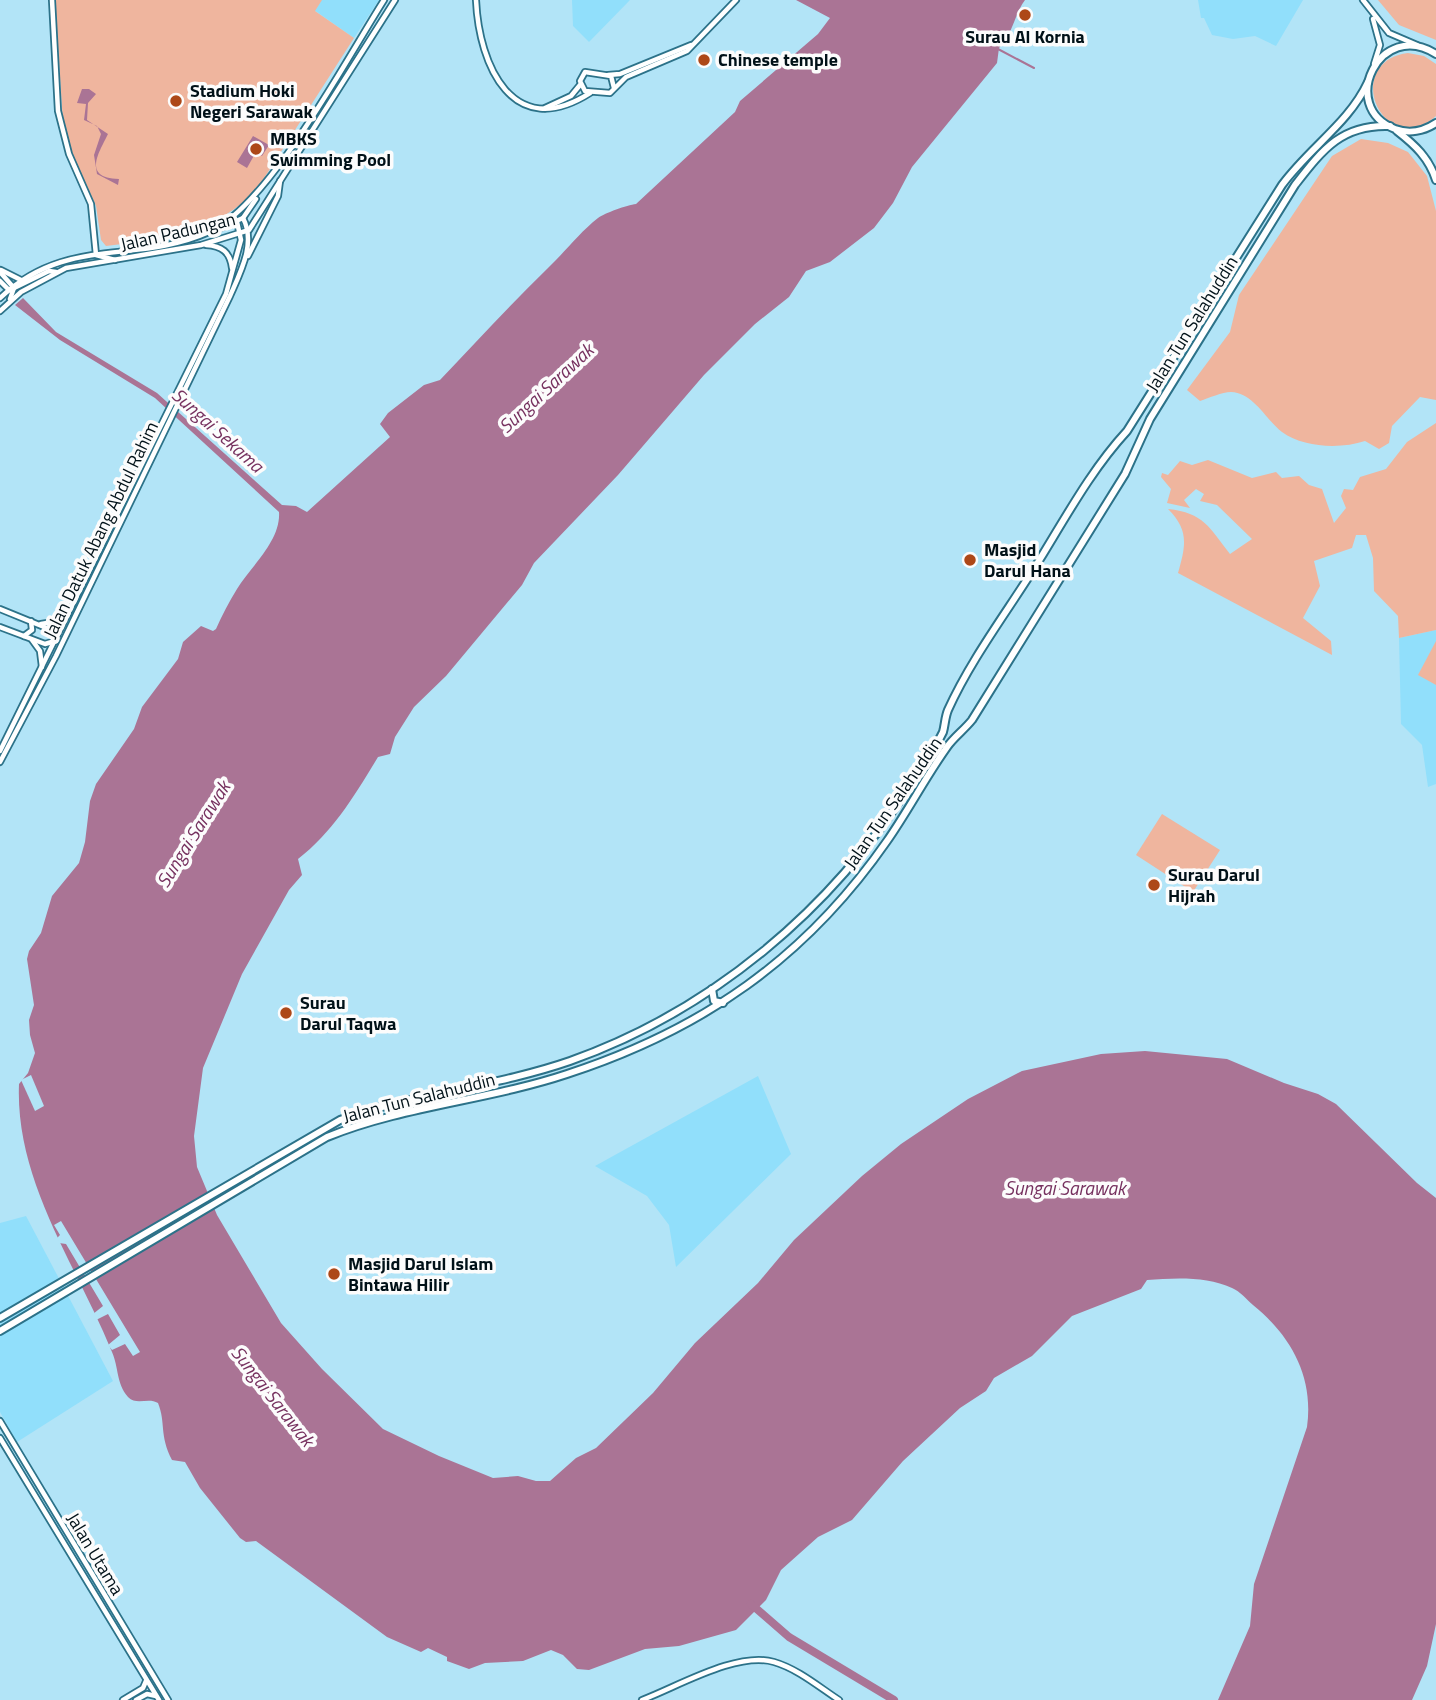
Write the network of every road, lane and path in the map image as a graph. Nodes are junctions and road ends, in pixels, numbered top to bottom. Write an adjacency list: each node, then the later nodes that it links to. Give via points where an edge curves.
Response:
1 (52, 0): 29 (street, via 60,124 89,200)
2 (384, 0): 22 (street, Jalan Padungan)
3 (395, 0): 20 (street, Jalan Padungan)
4 (476, 0): 17 (street, via 484,52 506,94)
5 (736, 0): 8 (street)
6 (1363, 0): 7 (street)
7 (1372, 15): 9 (street, via 1389,33); 11 (street, via 1380,45)
8 (692, 45): 12 (street); 15 (street, via 626,77)
9 (1421, 47): 10 (highway); 11 (highway, via 1392,50)
10 (1436, 54)
11 (1371, 72): 13 (highway, Jalan Tun Salahuddin)
12 (608, 75): 14 (street, via 585,72); 15 (street)
13 (1368, 82): 19 (highway, via 1372,107); 55 (highway, Jalan Tun Salahuddin, via 1351,113 1306,154 1282,185 1127,431 1101,461 949,709 943,732 879,832 843,876 790,928)
14 (580, 85): 16 (street); 17 (street, via 571,96)
15 (614, 88): 16 (street, via 608,94)
16 (590, 92): 17 (street)
17 (541, 110)
18 (1436, 123): 19 (highway, Jalan Tun Salahuddin, via 1414,132)
19 (1391, 127): 21 (highway, via 1431,164); 56 (highway, Jalan Tun Salahuddin, via 1353,129 1325,151 1295,185 1150,419 1125,474 972,720 948,746 887,842 843,896 779,961)
20 (281, 176): 25 (street, Jalan Padungan); 32 (street, via 278,196)
21 (1436, 180)
22 (263, 188): 23 (street); 26 (street, Jalan Padungan)
23 (243, 218): 24 (street); 25 (street)
24 (237, 222): 26 (street); 27 (street)
25 (249, 230): 27 (street, Jalan Padungan); 32 (street, Jalan Datuk Abang Abdul Rahim)
26 (211, 232): 29 (street, Jalan Padungan, via 151,247)
27 (241, 233): 28 (street, Jalan Padungan); 33 (street, Jalan Datuk Abang Abdul Rahim)
28 (201, 245): 30 (street, Jalan Padungan); 33 (street, via 227,252)
29 (96, 253): 30 (street); 34 (street, Jalan Padungan, via 57,261)
30 (116, 261): 36 (street, Jalan Padungan, via 81,264)
31 (0, 271): 34 (street); 36 (street)
32 (240, 272): 39 (street, Jalan Datuk Abang Abdul Rahim)
33 (233, 273): 39 (street, Jalan Datuk Abang Abdul Rahim)
34 (22, 280): 36 (street, Jalan Padungan)
35 (0, 281): 36 (street)
36 (13, 290): 37 (street); 38 (street)
37 (0, 298)
38 (0, 311)
39 (176, 403): 40 (street, Jalan Datuk Abang Abdul Rahim, via 166,414); 41 (street, Jalan Datuk Abang Abdul Rahim)
40 (119, 510): 41 (street); 44 (street, Jalan Datuk Abang Abdul Rahim)
41 (125, 513): 42 (street, Jalan Datuk Abang Abdul Rahim)
42 (79, 607): 50 (street); 52 (street, Jalan Datuk Abang Abdul Rahim)
43 (0, 609): 45 (street)
44 (69, 613): 46 (street); 50 (street, Jalan Datuk Abang Abdul Rahim)
45 (30, 621): 46 (street); 48 (street, via 32,630)
46 (40, 624): 50 (street)
47 (0, 627): 48 (street)
48 (23, 636): 49 (street)
49 (31, 640): 50 (street); 51 (street, via 40,651)
50 (56, 641): 51 (street, Jalan Datuk Abang Abdul Rahim); 52 (street)
51 (41, 671): 53 (street, Jalan Datuk Abang Abdul Rahim)
52 (40, 684): 54 (street, Jalan Datuk Abang Abdul Rahim)
53 (0, 751)
54 (0, 762)
55 (712, 989): 56 (highway, via 714,1001); 57 (highway, Jalan Tun Salahuddin, via 639,1031 569,1061 365,1111 318,1130)
56 (723, 1003): 58 (highway, Jalan Tun Salahuddin, via 672,1033 609,1059 527,1086 344,1130 307,1146)
57 (0, 1318)
58 (9, 1325): 59 (highway, Jalan Tun Salahuddin); 60 (highway)
59 (0, 1331)
60 (0, 1338)
61 (0, 1421): 67 (street, Jalan Utama)
62 (0, 1438): 63 (street, Jalan Utama)
63 (146, 1681): 64 (street, Jalan Utama); 65 (street)
64 (158, 1698): 66 (street, via 147,1694)
65 (123, 1700)
66 (136, 1700)
67 (168, 1700)
68 (642, 1700): 69 (street, via 752,1660 772,1661 791,1669)
69 (839, 1700)

